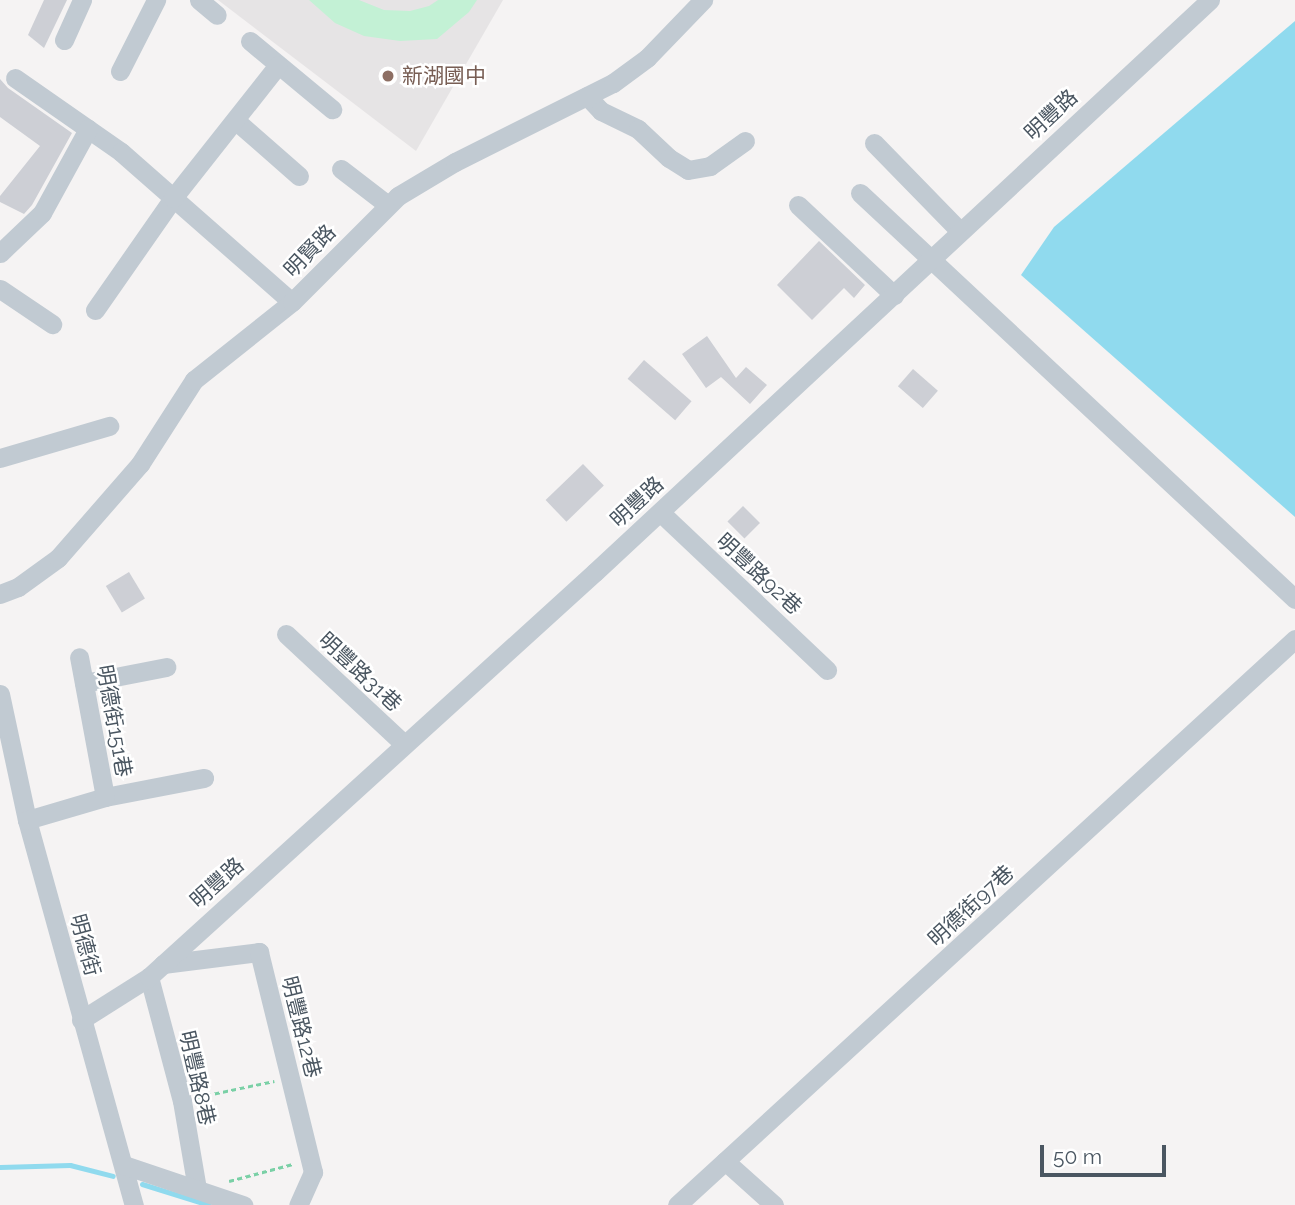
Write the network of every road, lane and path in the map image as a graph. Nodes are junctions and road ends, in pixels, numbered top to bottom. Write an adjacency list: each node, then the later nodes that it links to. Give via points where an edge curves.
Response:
1 (82, 0): 7 (street)
2 (156, 0): 10 (street)
3 (199, 0): 6 (street)
4 (703, 0): 12 (street, 明賢路, via 647,58)
5 (1210, 0): 24 (street, 明豐路)
6 (217, 15)
7 (64, 40)
8 (250, 41): 9 (street)
9 (278, 65): 13 (street); 14 (street)
10 (120, 71)
11 (15, 78): 15 (street)
12 (587, 96): 16 (street, via 601,111 638,129 688,170 710,166); 22 (street, 明賢路, via 455,162)
13 (332, 109)
14 (235, 120): 19 (street); 21 (street)
15 (88, 129): 21 (street); 25 (street, via 42,213)
16 (745, 141)
17 (874, 143): 24 (street)
18 (341, 169): 22 (street)
19 (299, 176)
20 (860, 193): 26 (street)
21 (173, 198): 29 (street); 30 (street)
22 (388, 205): 29 (street, 明賢路)
23 (798, 205): 28 (street)
24 (960, 231): 26 (street, 明豐路)
25 (0, 253)
26 (932, 260): 28 (street, 明豐路); 36 (street)
27 (0, 289): 31 (street)
28 (894, 295): 34 (street, 明豐路)
29 (292, 302): 35 (street, 明賢路, via 194,380 140,464 58,558 18,587)
30 (95, 310)
31 (52, 324)
32 (109, 426): 33 (street)
33 (0, 458)
34 (660, 512): 41 (street, 明豐路92巷); 44 (street, 明豐路)
35 (0, 594)
36 (1295, 599)
37 (286, 634): 44 (street, 明豐路31巷)
38 (1295, 639): 53 (street, 明德街97巷)
39 (79, 657): 42 (street, 明德街151巷)
40 (166, 667): 42 (street)
41 (827, 670)
42 (84, 683): 46 (street, 明德街151巷)
43 (0, 694): 47 (street, 明德街)
44 (404, 744): 48 (street, 明豐路)
45 (204, 778): 46 (street)
46 (105, 797): 47 (street, 明德街151巷)
47 (27, 820): 49 (street, 明德街)
48 (156, 970): 49 (street, 明豐路); 50 (street, 明豐路12巷, via 259,951); 51 (street, 明豐路8巷)
49 (81, 1020): 54 (street, 明德街)
50 (290, 1076): 51 (path); 52 (street, 明豐路12巷)
51 (182, 1101): 55 (street, 明豐路8巷)
52 (310, 1160): 55 (path); 58 (street, 明豐路12巷, via 313,1172)
53 (725, 1161): 59 (street, 明德街97巷); 60 (street)
54 (124, 1165): 55 (street); 56 (street, 明德街)
55 (197, 1189): 57 (street)
56 (134, 1205)
57 (243, 1205)
58 (298, 1205)
59 (677, 1205)
60 (774, 1205)

